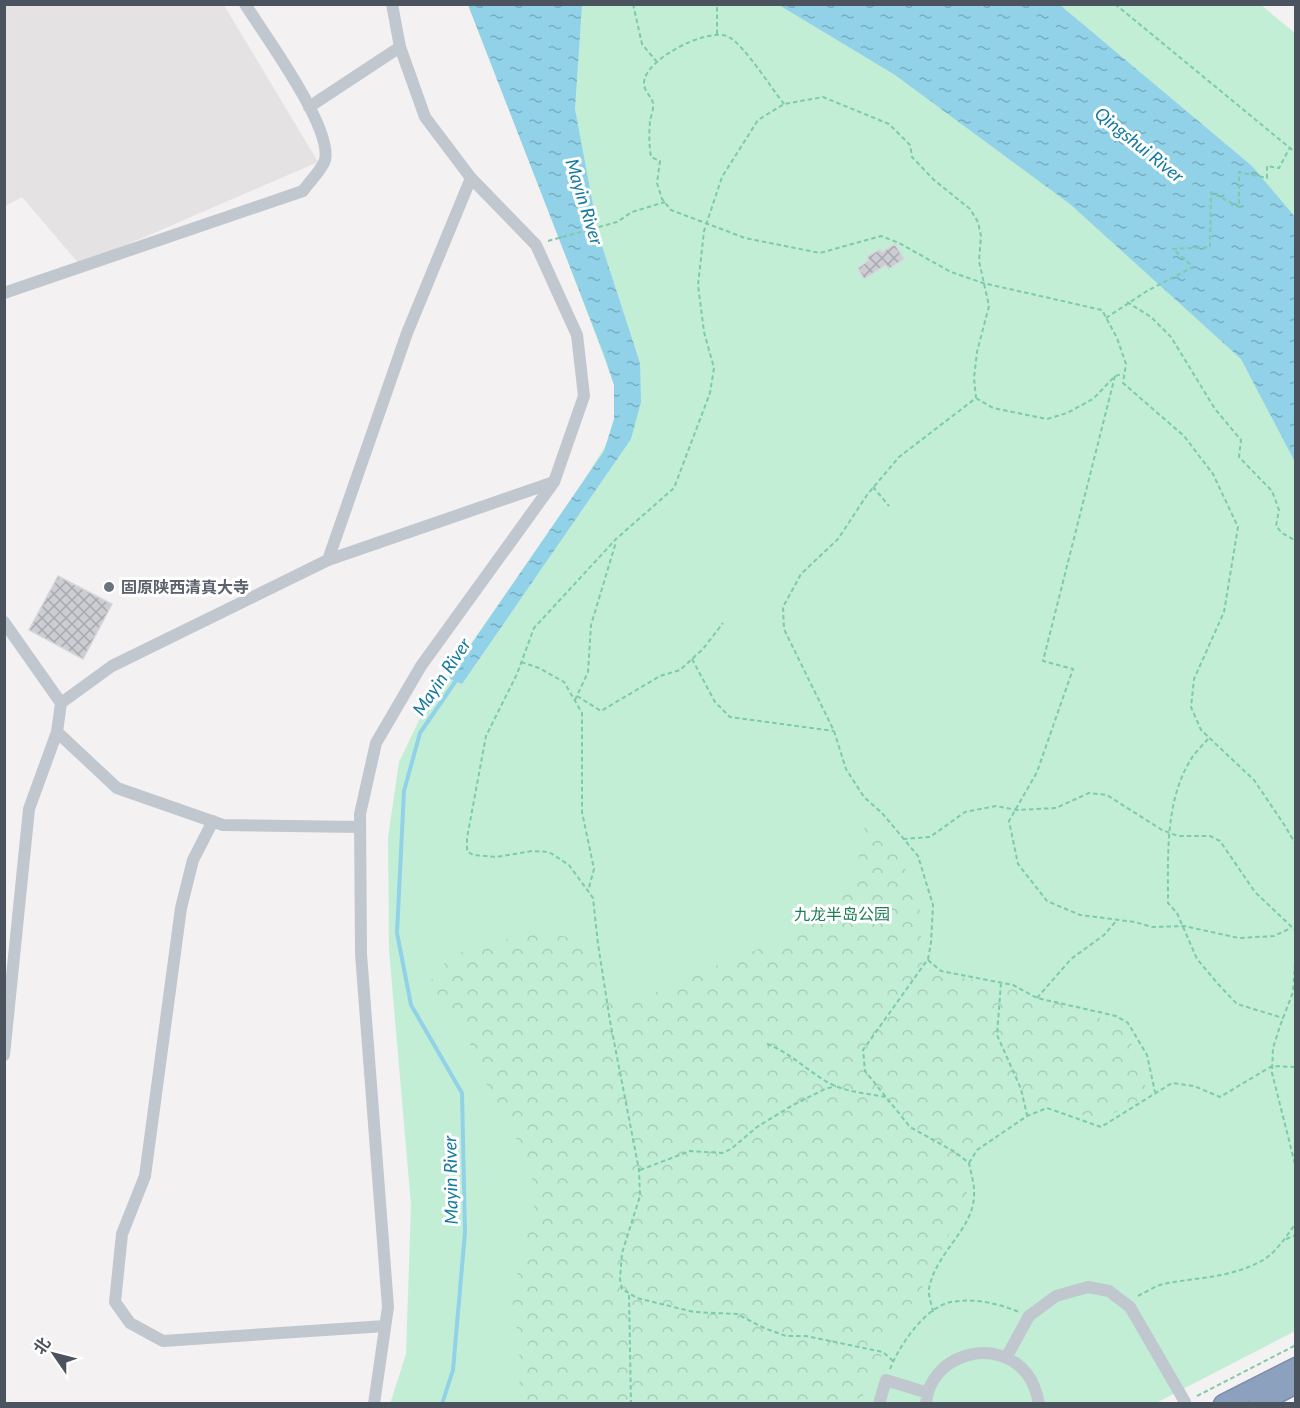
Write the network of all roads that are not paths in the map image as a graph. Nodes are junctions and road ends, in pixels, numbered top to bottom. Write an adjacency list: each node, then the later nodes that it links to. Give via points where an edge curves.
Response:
1 (245, 4): 4 (street)
2 (392, 4): 3 (street)
3 (400, 47): 4 (street); 5 (street, via 425,117)
4 (309, 107): 6 (street, via 324,140 325,161 303,191)
5 (471, 178): 7 (street, via 536,245 577,335 584,396); 8 (street, via 407,333)
6 (4, 293)
7 (554, 482): 8 (street); 13 (street, via 421,666 376,743)
8 (328, 560): 10 (street, via 112,666)
9 (4, 622): 10 (street)
10 (61, 703): 11 (street)
11 (57, 732): 12 (street, via 117,788); 14 (street, via 29,808)
12 (213, 821): 13 (street, via 223,825); 15 (street, via 193,860 181,908 145,1176 123,1234 115,1302 130,1323 163,1341)
13 (360, 827): 15 (street, via 361,954 388,1307)
14 (4, 1055)
15 (385, 1326): 21 (street)
16 (1006, 1358): 19 (street, via 978,1353 960,1357 933,1380); 20 (street, via 1029,1316 1056,1296 1088,1287 1109,1291 1130,1307); 23 (street, via 1027,1373)
17 (1296, 1367): 24 (highway)
18 (1296, 1384): 25 (highway)
19 (927, 1398): 22 (street, via 886,1380)
20 (1185, 1401)
21 (374, 1404)
22 (879, 1404)
23 (1039, 1404)
24 (1223, 1404)
25 (1258, 1404)

